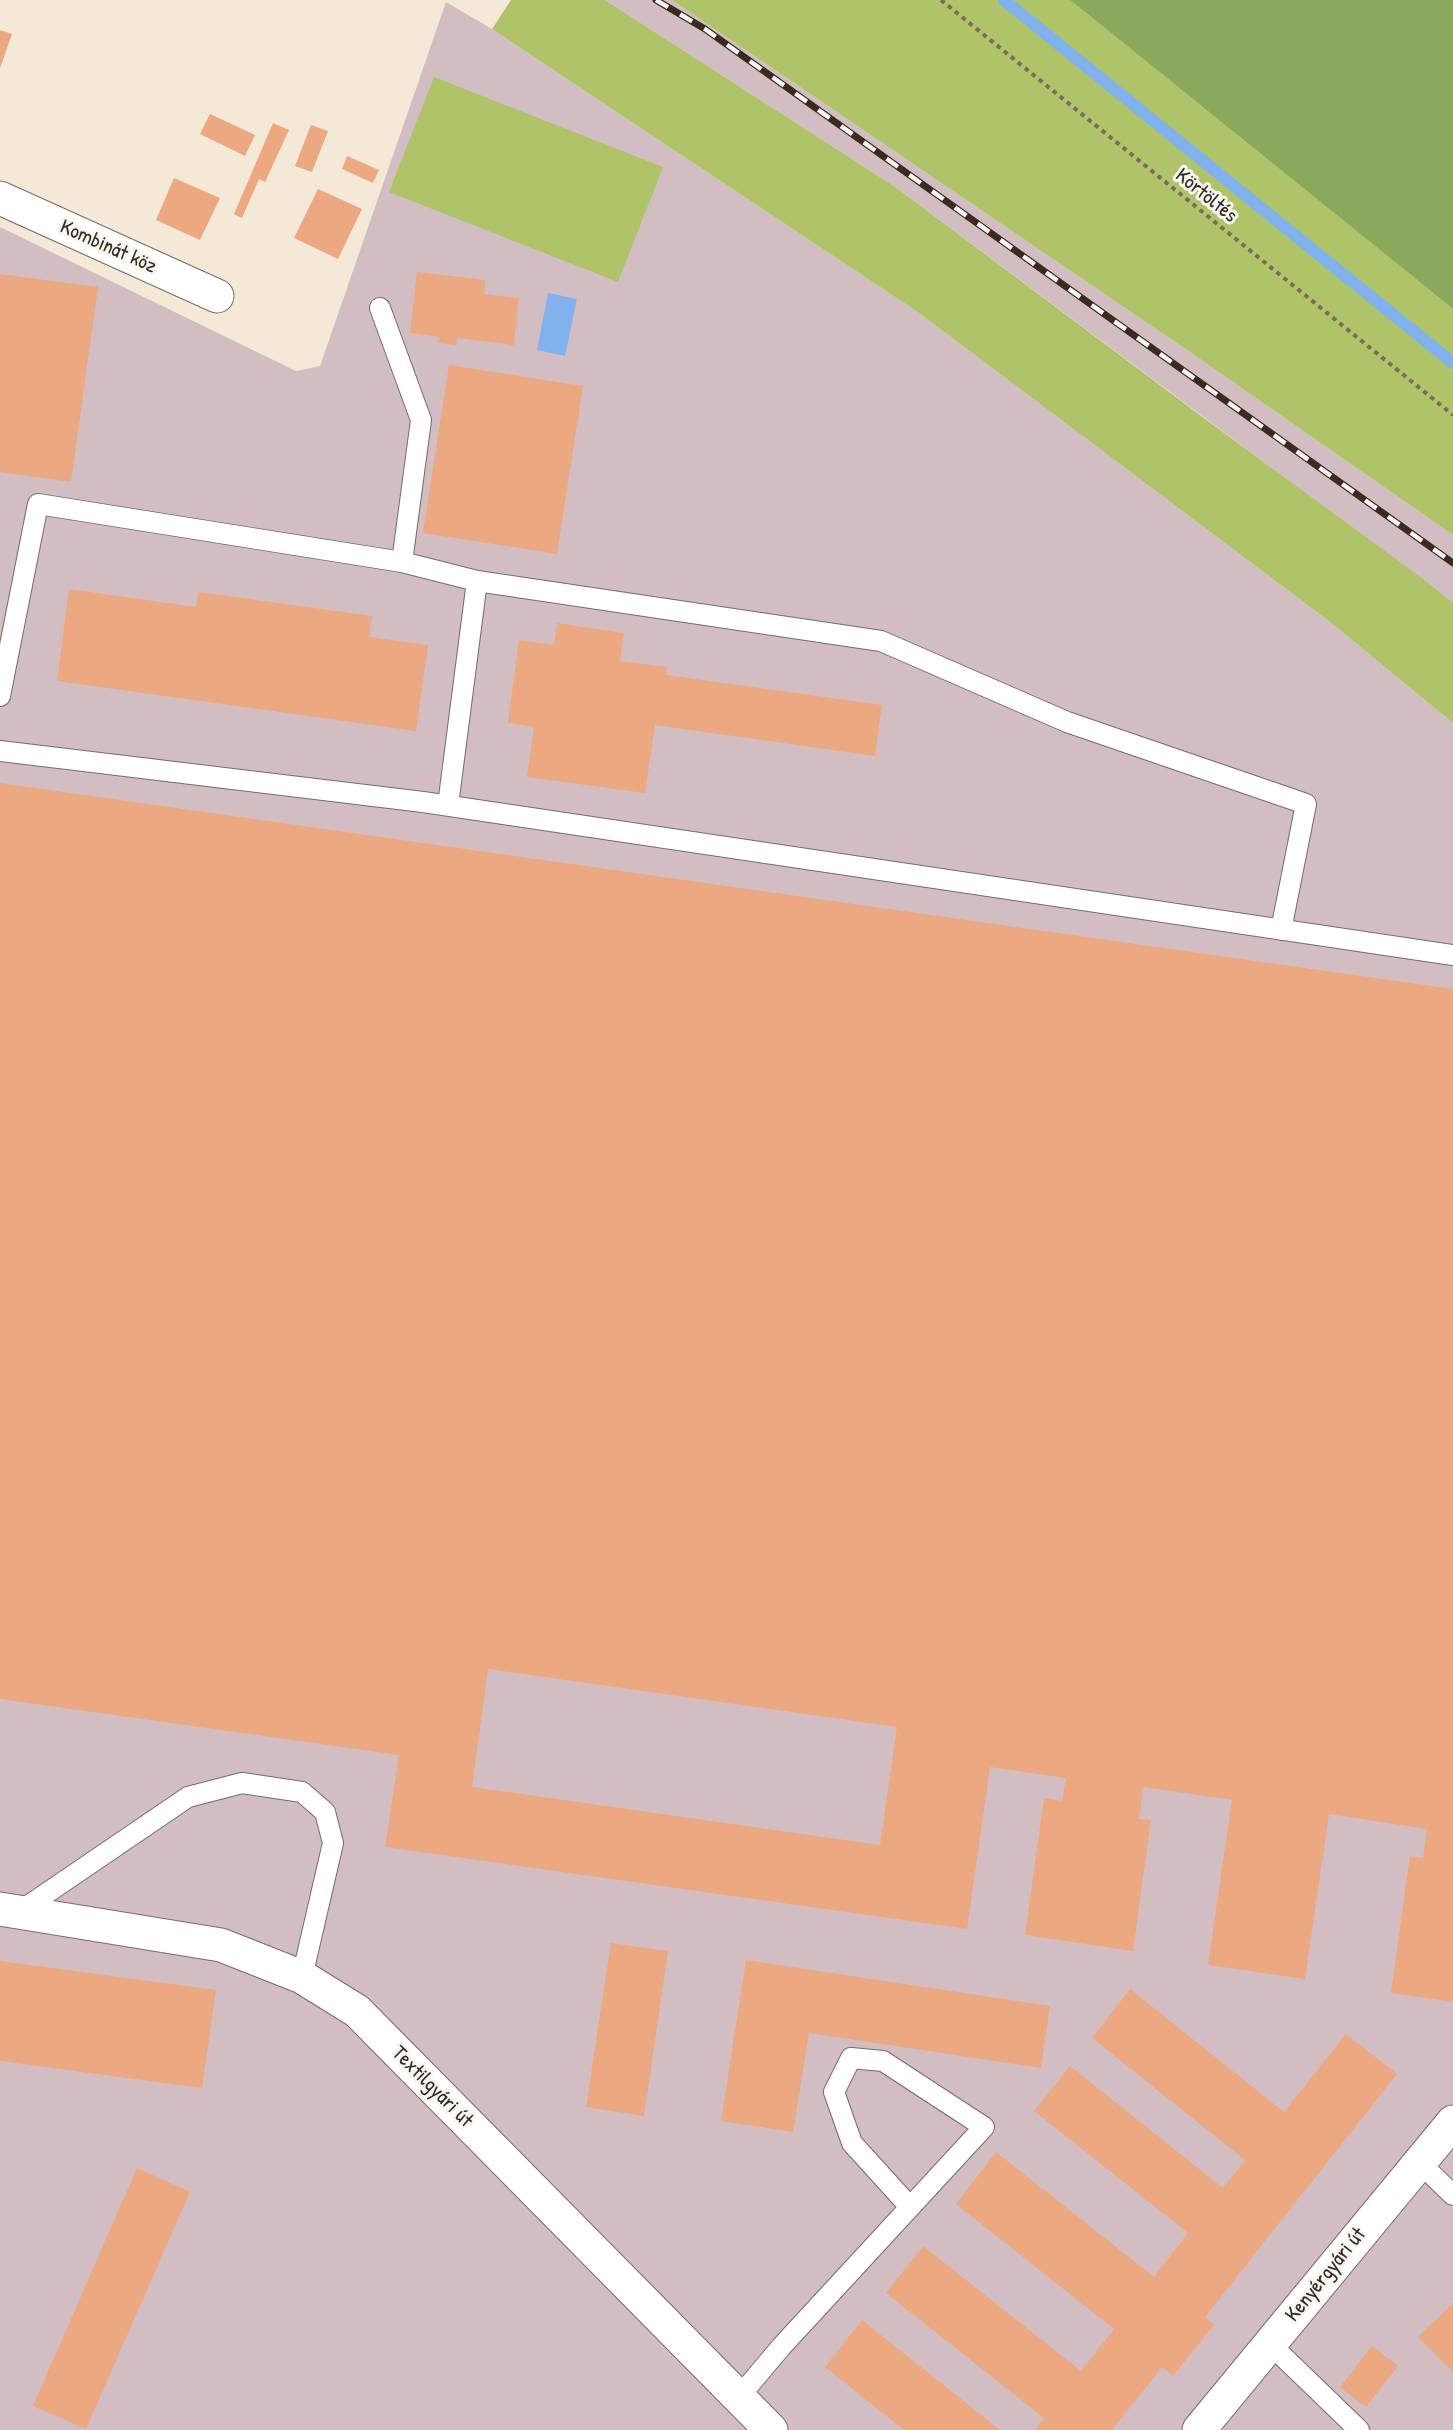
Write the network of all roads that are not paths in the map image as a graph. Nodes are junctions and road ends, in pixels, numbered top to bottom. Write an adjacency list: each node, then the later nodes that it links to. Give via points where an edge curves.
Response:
1 (0, 198): 2 (street, Kombinát köz)
2 (217, 296)
3 (380, 308): 4 (lane, via 421,420)
4 (402, 562): 5 (lane); 6 (lane, via 38,504)
5 (477, 581): 8 (lane); 9 (lane, via 881,641 1067,723 1306,804)
6 (0, 696)
7 (0, 751): 8 (lane)
8 (448, 805): 9 (lane)
9 (1281, 930): 10 (lane)
10 (1453, 955)
11 (10, 1910): 12 (street, Textilgyári út, via 221,1945); 12 (lane, via 188,1797 242,1783 302,1792 326,1812 333,1843)
12 (302, 1977): 18 (street, Textilgyári út, via 357,2011)
13 (1453, 2122): 14 (street, Kenyérgyári út)
14 (1419, 2162): 15 (lane); 17 (street, Kenyérgyári út)
15 (1453, 2195)
16 (910, 2207): 16 (lane, via 984,2127 883,2061 851,2058 834,2092 852,2143); 18 (lane)
17 (1270, 2344): 20 (street, Kenyérgyári út); 21 (lane)
18 (738, 2397): 19 (street, Textilgyári út)
19 (771, 2430)
20 (1199, 2430)
21 (1359, 2430)

